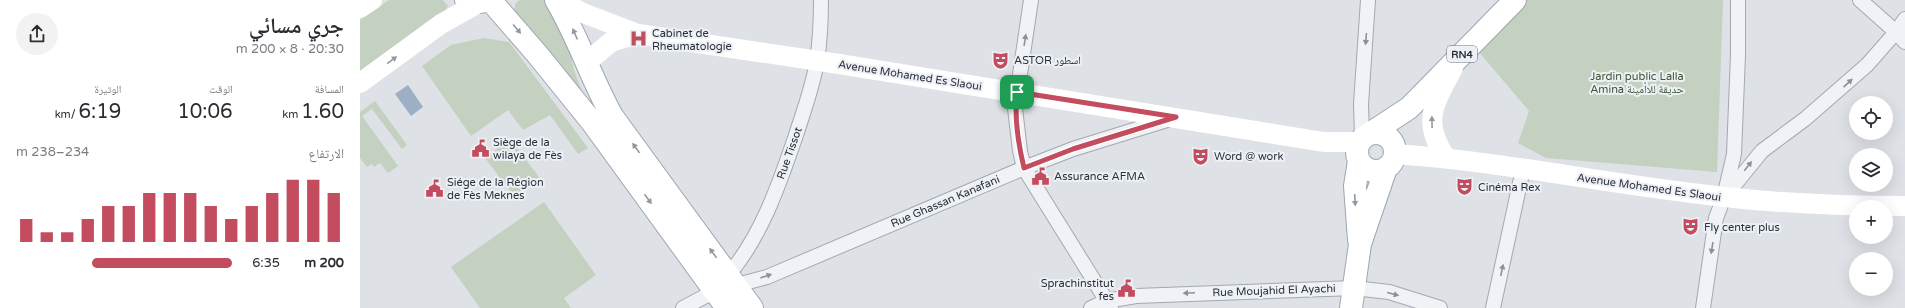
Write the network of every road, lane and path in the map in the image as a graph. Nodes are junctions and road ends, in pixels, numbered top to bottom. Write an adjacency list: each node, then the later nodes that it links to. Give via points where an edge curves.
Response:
1 (372, 0): 10 (street)
2 (557, 0): 12 (street, Avenue Mohamed Es Slaoui); 16 (main road, one-way to 2)
3 (821, 0): 15 (street, Rue Tissot)
4 (1031, 0): 18 (street, one-way to 4)
5 (1368, 0): 21 (street, one-way to 21, via 1361,104)
6 (1515, 0): 14 (main road, RN4)
7 (1738, 0): 26 (street, via 1734,154)
8 (1860, 0): 13 (street)
9 (482, 1): 17 (street, one-way to 9, via 441,24); 29 (main road, one-way to 29, via 533,48)
10 (360, 8)
11 (1905, 19): 13 (street)
12 (638, 34): 15 (street, Avenue Mohamed Es Slaoui); 16 (street, Avenue Mohamed Es Slaoui, via 611,42)
13 (1901, 37): 26 (street, one-way to 13, via 1762,151 1805,119)
14 (1460, 57): 19 (main road, RN4); 23 (street, one-way to 14, via 1438,147 1431,124 1432,112 1440,91)
15 (817, 60): 18 (street, Avenue Mohamed Es Slaoui); 29 (street, Rue Tissot, via 807,102 771,202 760,227)
16 (587, 62): 29 (main road, one-way to 16, via 612,116)
17 (360, 83)
18 (1017, 92): 20 (street, Avenue Mohamed Es Slaoui); 24 (street, via 1016,108)
19 (1409, 108): 21 (main road, RN4); 22 (main road, RN4)
20 (1176, 117): 21 (street, Avenue Mohamed Es Slaoui); 24 (street, Rue Ghassan Kanafani, via 1073,149)
21 (1362, 146): 22 (main road, via 1380,133 1386,136); 22 (main road, via 1364,167 1370,170 1380,171); 28 (main road, RN4, one-way to 28, via 1355,186)
22 (1392, 156): 23 (street, Avenue Mohamed Es Slaoui); 28 (main road, RN4)
23 (1446, 158): 25 (street, Avenue Mohamed Es Slaoui)
24 (1024, 168): 29 (street, Rue Ghassan Kanafani, one-way to 24, via 767,277); 31 (street)
25 (1523, 169): 26 (street, Avenue Mohamed Es Slaoui); 37 (street, one-way to 25)
26 (1724, 197): 27 (street, Avenue Mohamed Es Slaoui, via 1811,204); 38 (street, one-way to 38, via 1716,218)
27 (1905, 206)
28 (1360, 244): 30 (main road, RN4)
29 (726, 284): 32 (street); 33 (main road); 34 (main road)
30 (1353, 298): 31 (street, Rue Moujahid El Ayachi, one-way to 31, via 1136,296); 36 (street, Rue Moujahid El Ayachi, one-way to 36, via 1389,292)
31 (1108, 304): 35 (street, Rue Moujahid El Ayachi)
32 (682, 308)
33 (727, 308)
34 (752, 308)
35 (1091, 308)
36 (1440, 308)
37 (1494, 308)
38 (1703, 308)

